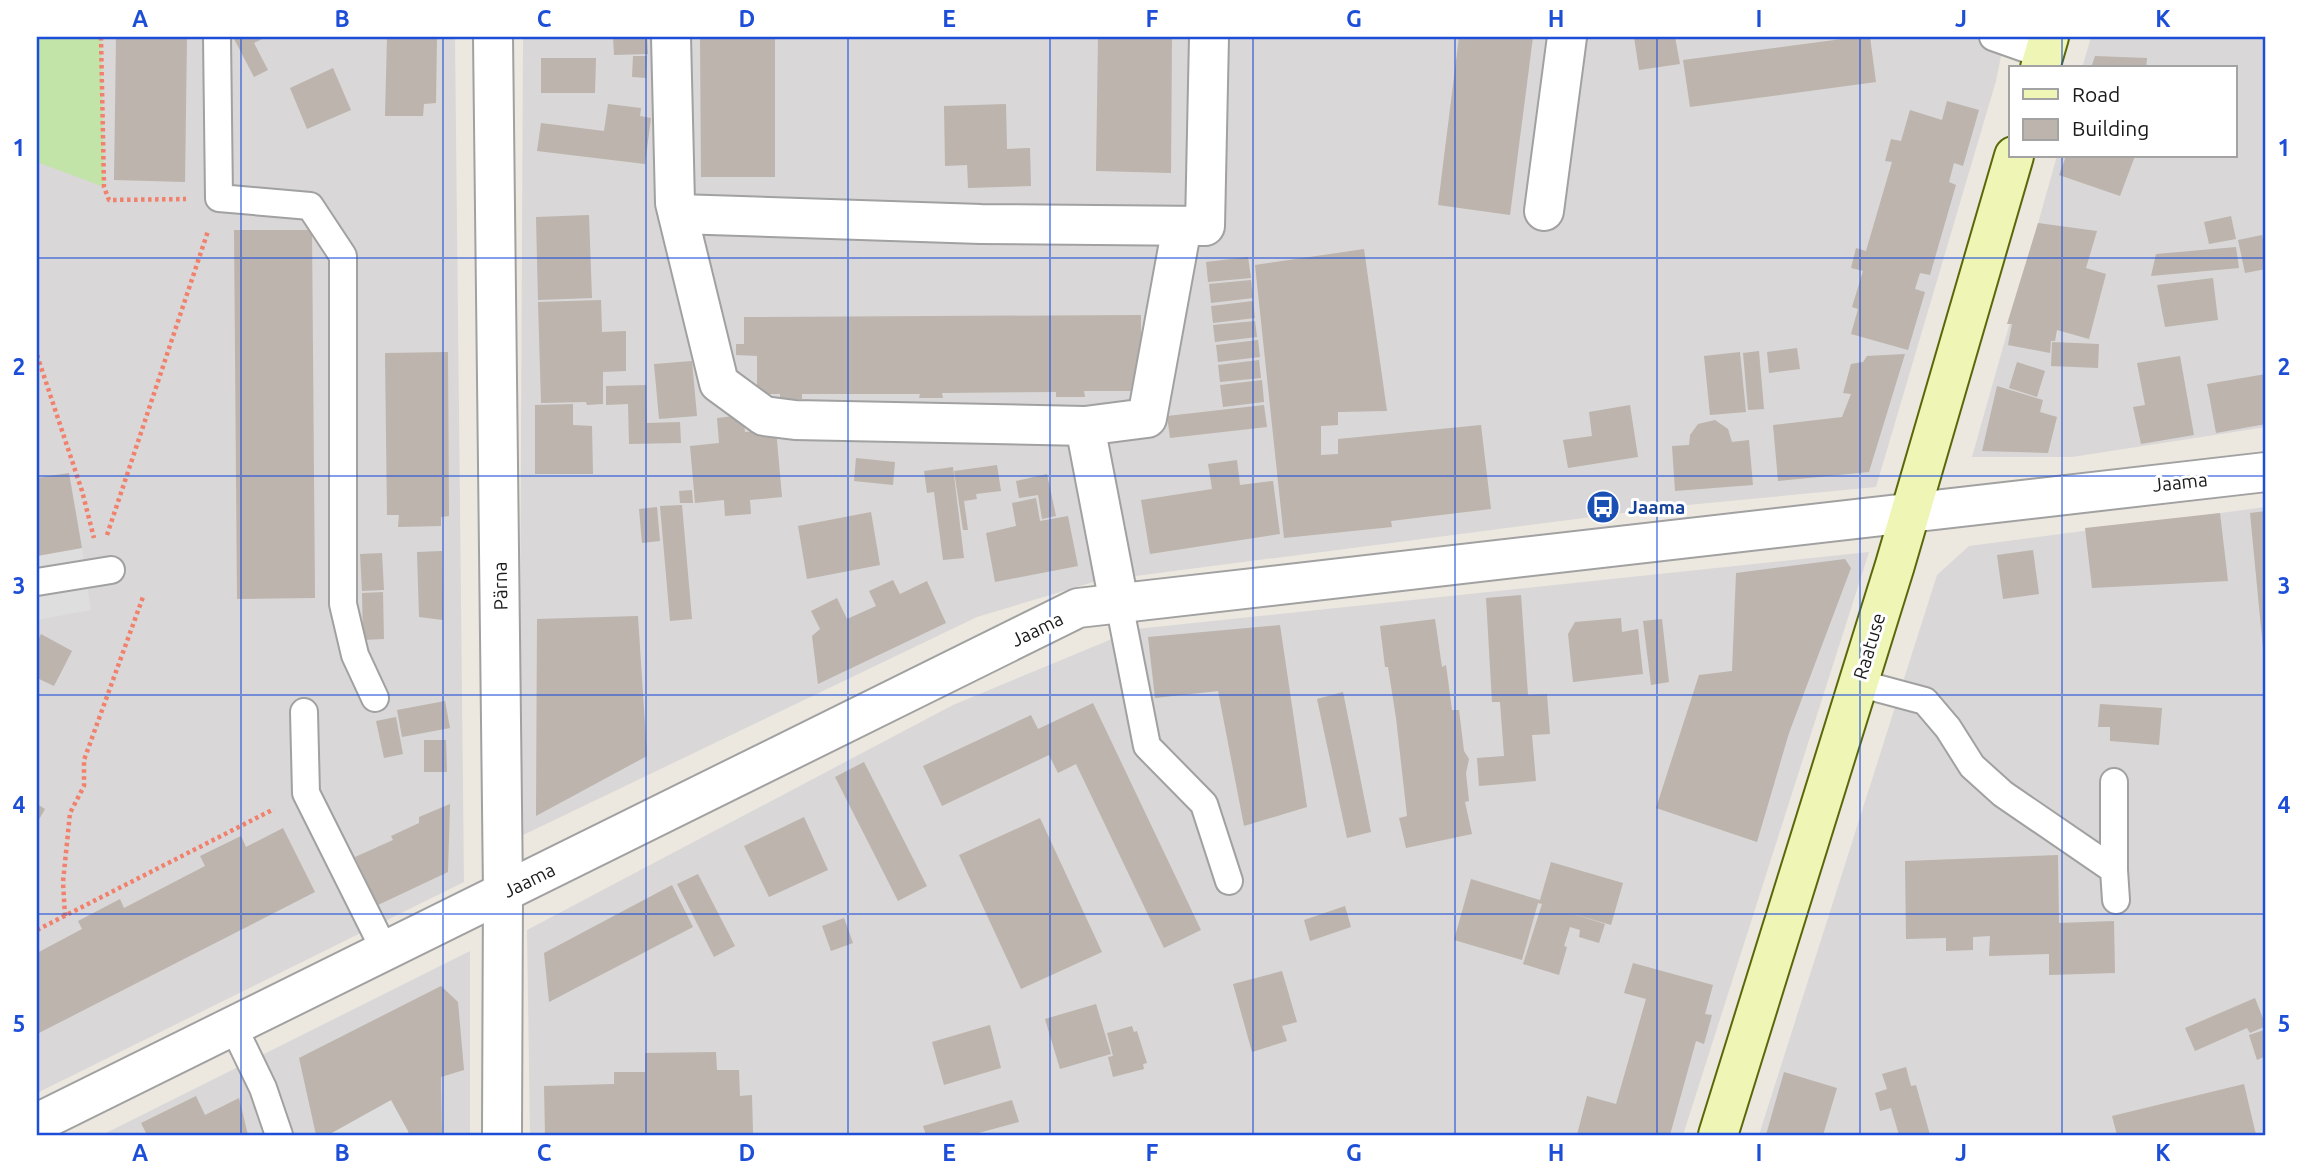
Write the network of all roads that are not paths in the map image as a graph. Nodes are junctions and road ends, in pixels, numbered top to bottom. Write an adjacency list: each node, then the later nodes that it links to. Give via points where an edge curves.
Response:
1 (217, 37): 19 (lane, via 219,198 310,206 342,256 343,604 355,655)
2 (493, 37): 24 (street, Pärna)
3 (671, 37): 10 (street)
4 (1209, 37): 11 (street, via 1205,226)
5 (1567, 37): 9 (street)
6 (1993, 37): 7 (lane)
7 (2045, 53)
8 (2013, 158): 14 (main road, Raatuse)
9 (1544, 211)
10 (677, 214): 11 (street, via 981,225); 12 (street, via 719,383 764,416)
11 (1182, 226): 12 (street, via 1147,418)
12 (1085, 426): 17 (street)
13 (2266, 472): 14 (street, Jaama)
14 (1910, 513): 17 (street, Jaama); 18 (main road, Raatuse)
15 (107, 558): 16 (lane)
16 (37, 582)
17 (1119, 603): 23 (lane, via 1147,746 1204,804); 24 (street, Jaama, via 1078,608)
18 (1858, 683): 22 (lane, via 1925,701 1972,766 1993,786); 31 (main road, Raatuse)
19 (375, 698)
20 (304, 712): 26 (lane, via 306,793)
21 (2114, 782): 22 (lane)
22 (2114, 870): 25 (lane)
23 (1229, 881)
24 (503, 892): 26 (street, Jaama); 30 (street, Pärna)
25 (2116, 900)
26 (385, 951): 27 (street, Jaama)
27 (233, 1026): 28 (street, Jaama); 29 (lane, via 263,1088)
28 (37, 1123)
29 (279, 1135)
30 (502, 1135)
31 (1718, 1135)

